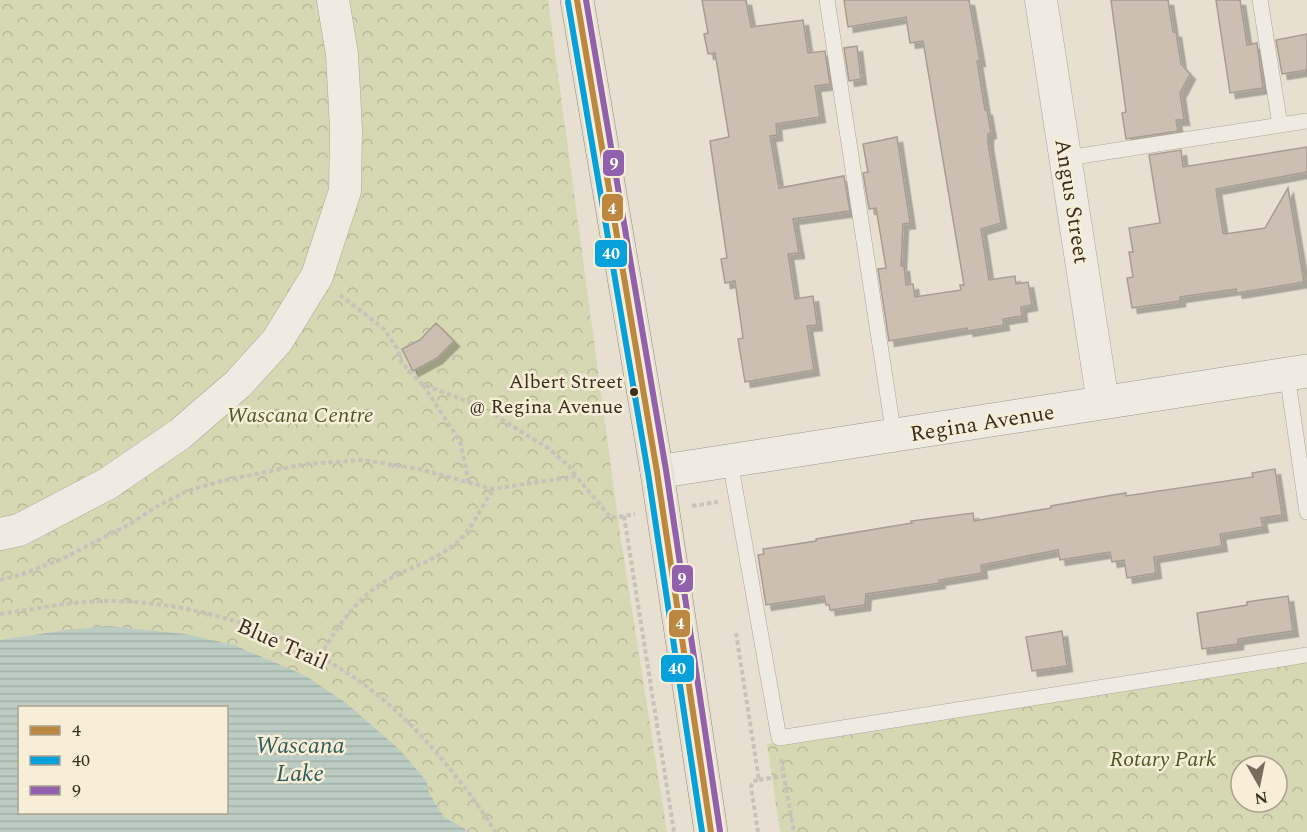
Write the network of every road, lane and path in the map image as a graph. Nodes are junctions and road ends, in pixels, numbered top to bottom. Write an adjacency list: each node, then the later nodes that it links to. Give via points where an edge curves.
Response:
1 (333, 0): 9 (street, via 342,54 345,191)
2 (577, 0): 15 (main road)
3 (827, 0): 13 (lane)
4 (1041, 0): 8 (street, Angus Street)
5 (1260, 0): 7 (lane)
6 (1307, 121): 7 (lane)
7 (1280, 125): 8 (lane)
8 (1066, 158): 12 (street, Angus Street)
9 (317, 276): 11 (path, via 384,328 402,363); 22 (street, via 277,341 238,384 180,434 107,484 19,530)
10 (1297, 373): 12 (street, Regina Avenue); 19 (lane)
11 (422, 384): 16 (path, via 487,409 548,448); 17 (path, via 460,441)
12 (1103, 403): 13 (street, Regina Avenue)
13 (894, 436): 14 (street, Regina Avenue)
14 (730, 461): 15 (street, Regina Avenue); 25 (lane, via 779,738)
15 (657, 472): 33 (main road)
16 (576, 476): 18 (path); 21 (path)
17 (469, 484): 18 (path); 23 (path, via 420,469 363,460 306,464 221,481 156,507 62,559)
18 (493, 489): 26 (path, via 465,533 439,556 376,587 355,606)
19 (1307, 512)
20 (624, 516): 32 (path)
21 (611, 518)
22 (0, 534)
23 (0, 580)
24 (0, 615): 26 (path, Blue Trail, via 108,601 158,604 261,629)
25 (1307, 655)
26 (320, 656): 31 (path, Blue Trail, via 382,698 404,720 455,776)
27 (781, 755): 28 (path)
28 (783, 776): 29 (path); 35 (path)
29 (759, 780)
30 (753, 781): 34 (path)
31 (496, 832)
32 (674, 832)
33 (711, 832)
34 (758, 832)
35 (794, 832)

